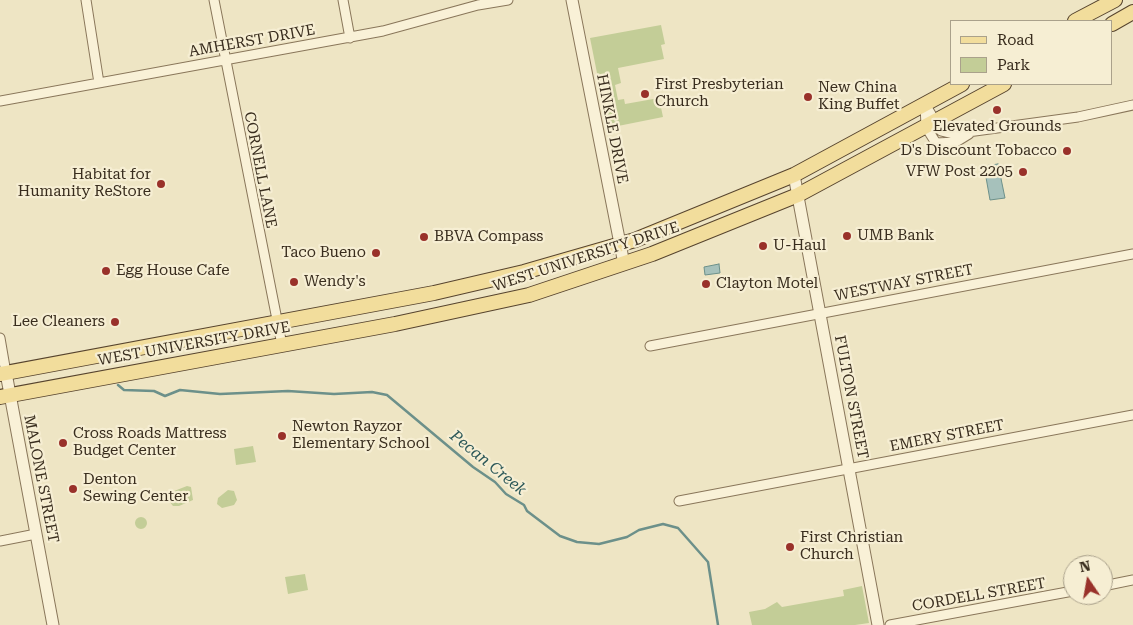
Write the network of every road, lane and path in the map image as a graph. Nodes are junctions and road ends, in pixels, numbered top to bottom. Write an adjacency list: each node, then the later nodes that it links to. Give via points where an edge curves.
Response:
1 (86, 0): 12 (street)
2 (214, 0): 11 (street, CORNELL LANE)
3 (343, 0): 10 (street)
4 (508, 0): 10 (street, AMHERST DRIVE)
5 (572, 0): 21 (street, HINKLE DRIVE)
6 (1115, 0): 8 (main road)
7 (1133, 12): 9 (main road)
8 (1077, 20)
9 (1113, 23)
10 (350, 38): 11 (street, AMHERST DRIVE)
11 (225, 60): 12 (street, AMHERST DRIVE); 25 (street, CORNELL LANE)
12 (99, 83): 15 (street, AMHERST DRIVE)
13 (960, 85): 16 (main road, WEST UNIVERSITY DRIVE)
14 (1002, 85): 18 (main road, WEST UNIVERSITY DRIVE)
15 (0, 101)
16 (925, 104): 18 (street); 19 (main road, WEST UNIVERSITY DRIVE)
17 (1133, 106): 18 (street, via 969,133 956,142 941,144 936,143)
18 (931, 124): 20 (main road, WEST UNIVERSITY DRIVE)
19 (794, 175): 20 (street, FULTON STREET); 21 (main road, WEST UNIVERSITY DRIVE)
20 (798, 195): 23 (main road, WEST UNIVERSITY DRIVE); 24 (street, FULTON STREET)
21 (620, 245): 23 (street, HINKLE DRIVE); 25 (main road, WEST UNIVERSITY DRIVE, via 434,293)
22 (1133, 254): 24 (street, WESTWAY STREET)
23 (624, 264): 27 (main road, WEST UNIVERSITY DRIVE, via 506,301)
24 (820, 313): 28 (street, WESTWAY STREET); 32 (street, FULTON STREET)
25 (277, 322): 27 (street, CORNELL LANE); 29 (main road, WEST UNIVERSITY DRIVE)
26 (0, 338): 29 (street, MALONE STREET)
27 (282, 345): 30 (main road, WEST UNIVERSITY DRIVE)
28 (650, 346)
29 (3, 373): 30 (street, MALONE STREET)
30 (5, 396): 34 (street, MALONE STREET)
31 (1133, 415): 32 (street, EMERY STREET)
32 (848, 468): 33 (street, EMERY STREET); 40 (street, FULTON STREET)
33 (678, 501)
34 (36, 534): 35 (street); 39 (street, MALONE STREET)
35 (0, 541)
36 (1133, 580): 37 (street)
37 (1113, 584)
38 (1063, 593): 41 (street, CORDELL STREET)
39 (53, 625)
40 (878, 625)
41 (890, 625)

